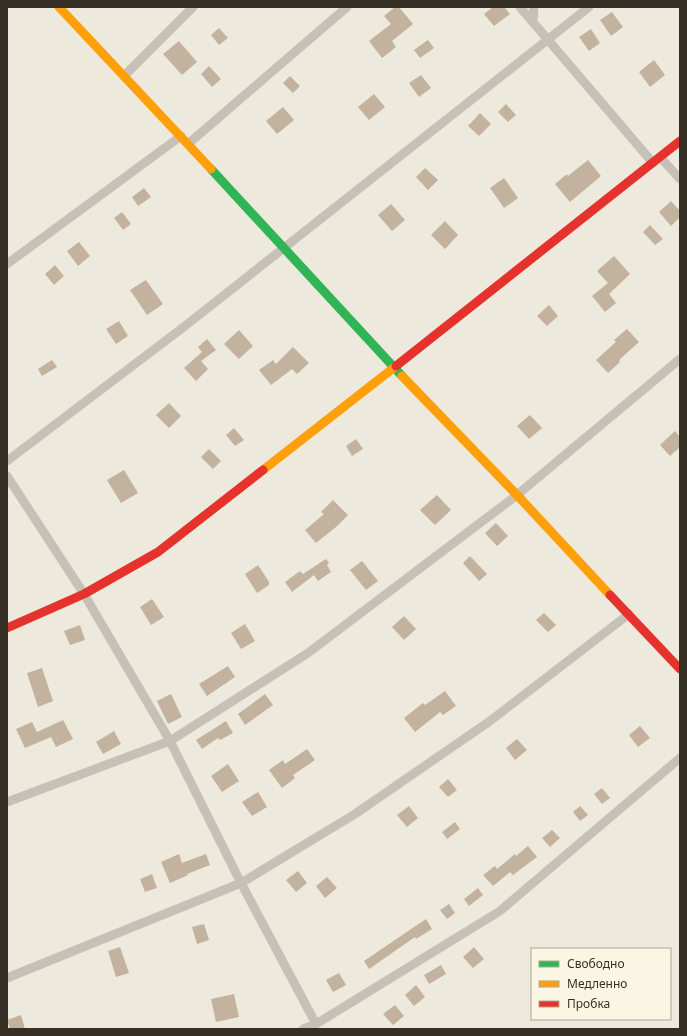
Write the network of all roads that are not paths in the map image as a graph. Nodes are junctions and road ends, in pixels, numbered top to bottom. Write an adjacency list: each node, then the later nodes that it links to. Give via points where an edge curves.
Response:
1 (59, 7): 9 (street)
2 (193, 7): 9 (street)
3 (347, 7): 12 (street)
4 (520, 7): 7 (street)
5 (534, 7): 7 (street)
6 (589, 7): 8 (street)
7 (533, 22): 8 (street)
8 (548, 40): 13 (street); 15 (street)
9 (124, 76): 10 (street)
10 (181, 136): 12 (street); 16 (street)
11 (680, 141): 13 (street)
12 (188, 144): 15 (street)
13 (656, 160): 14 (street); 18 (street)
14 (680, 179)
15 (285, 248): 18 (street); 19 (street)
16 (7, 264)
17 (680, 359): 21 (street)
18 (394, 368): 21 (street); 22 (street, via 158,552)
19 (7, 461)
20 (7, 476): 22 (street)
21 (517, 495): 23 (street); 26 (street, via 308,653)
22 (84, 594): 24 (street); 26 (street)
23 (628, 614): 25 (street); 29 (street, via 490,721 355,814)
24 (7, 628)
25 (680, 669)
26 (170, 741): 28 (street); 29 (street)
27 (680, 758): 31 (street, via 500,911)
28 (7, 802)
29 (241, 883): 30 (street); 31 (street)
30 (7, 978)
31 (316, 1024): 32 (street)
32 (303, 1029)

